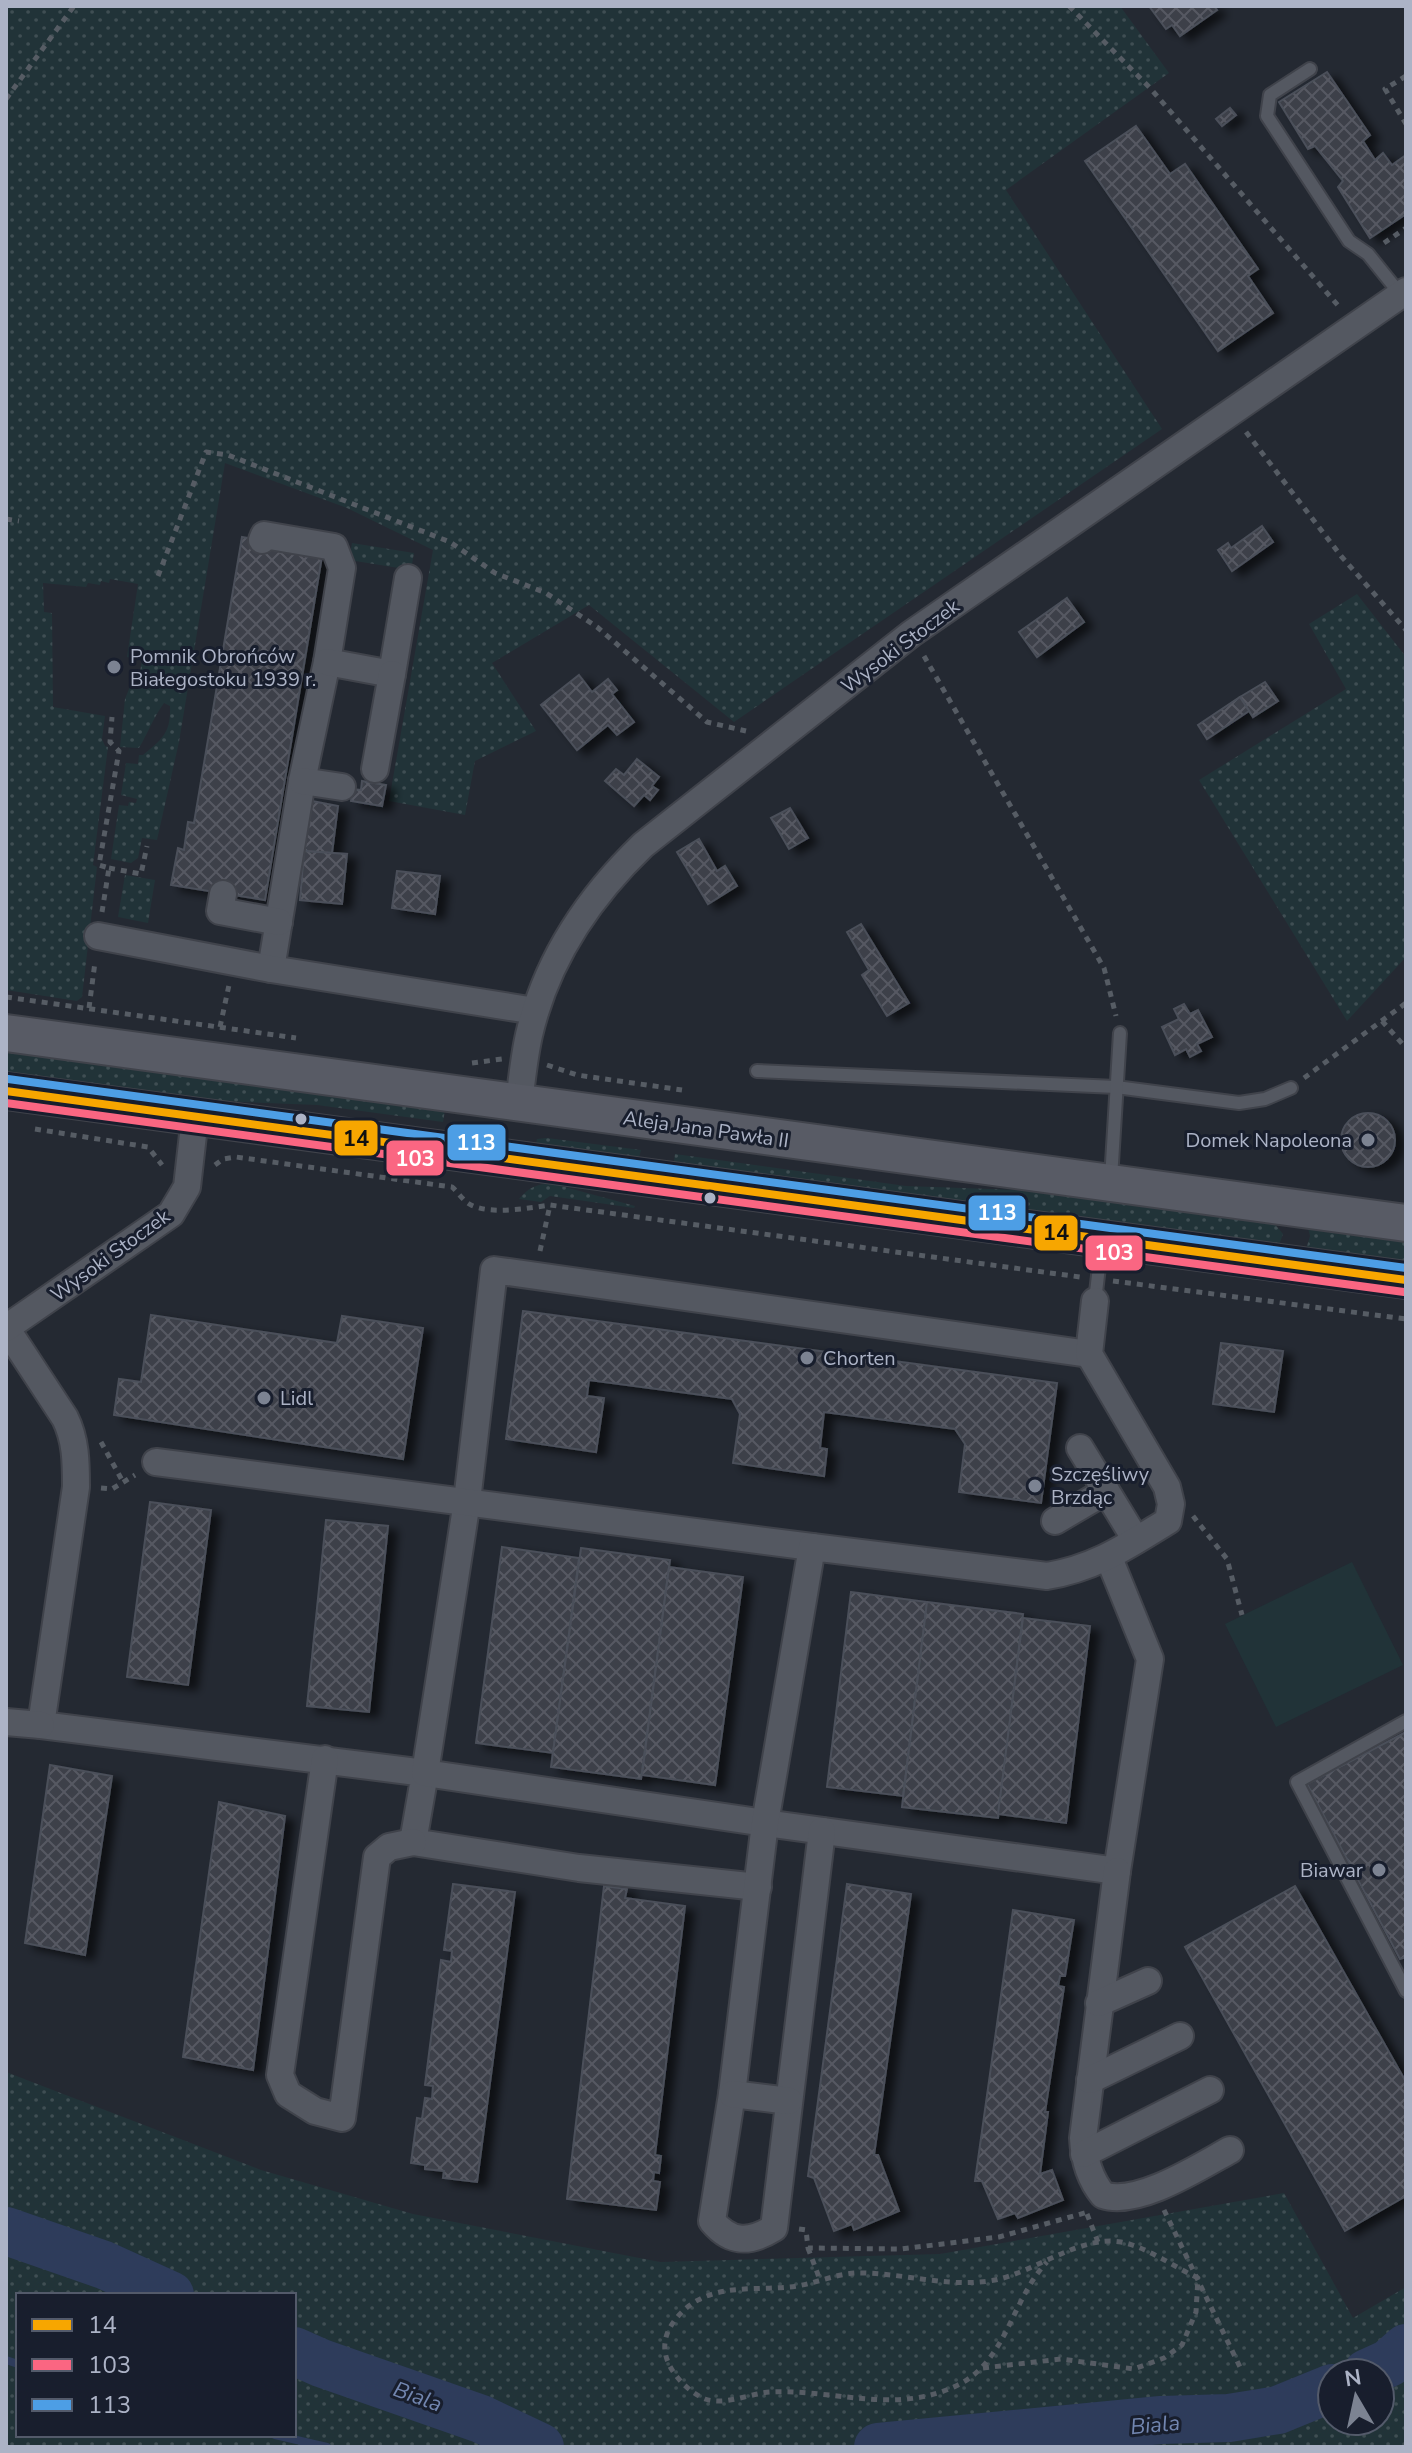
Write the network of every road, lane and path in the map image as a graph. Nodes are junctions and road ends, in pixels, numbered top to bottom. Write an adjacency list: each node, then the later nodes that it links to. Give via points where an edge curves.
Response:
1 (74, 6): 5 (path)
2 (1069, 6): 10 (path, via 1151,89)
3 (1310, 69): 8 (lane, via 1270,95 1267,116 1349,241)
4 (1406, 76): 6 (path, via 1385,89)
5 (6, 99)
6 (1406, 124)
7 (1406, 228): 8 (path)
8 (1368, 254): 9 (lane)
9 (1403, 293): 10 (street, Wysoki Stoczek)
10 (1354, 326): 20 (street, Wysoki Stoczek)
11 (1251, 423): 19 (path, via 1243,428 1341,556)
12 (343, 500): 13 (path); 17 (path, via 228,455 206,452); 24 (path, via 450,542 495,573 546,593 597,627 707,722)
13 (347, 508)
14 (6, 519): 15 (path)
15 (19, 521)
16 (262, 540): 21 (street, via 264,535 334,547 342,568)
17 (158, 576)
18 (408, 578): 22 (street)
19 (1406, 630)
20 (911, 634): 38 (street, Wysoki Stoczek, via 610,876 576,924); 42 (path, via 1104,968)
21 (327, 662): 22 (street); 26 (street)
22 (392, 674): 25 (street)
23 (112, 717): 29 (path, via 110,742 119,751 99,865)
24 (758, 734)
25 (375, 769)
26 (302, 781): 27 (street); 31 (street)
27 (342, 787)
28 (147, 846): 29 (path, via 141,874)
29 (109, 868): 32 (path)
30 (223, 894): 31 (street, via 220,911)
31 (279, 922): 34 (street)
32 (98, 936): 33 (street); 37 (path)
33 (234, 962): 34 (street); 40 (path)
34 (271, 969): 38 (street)
35 (6, 997): 37 (path)
36 (1406, 1003): 39 (path)
37 (89, 1008): 40 (path)
38 (535, 1011): 47 (street, Wysoki Stoczek)
39 (1382, 1021): 44 (path); 51 (path)
40 (220, 1027): 43 (path)
41 (6, 1033): 54 (main road, Aleja Jana Pawła II)
42 (1120, 1033): 50 (lane)
43 (312, 1040)
44 (1406, 1048)
45 (553, 1052): 48 (path)
46 (460, 1061): 47 (path)
47 (524, 1063): 48 (path); 54 (street, Wysoki Stoczek)
48 (551, 1065): 53 (path, via 577,1075)
49 (757, 1071): 50 (lane)
50 (1116, 1087): 51 (lane, via 1239,1103); 61 (lane)
51 (1291, 1088)
52 (6, 1091): 55 (main road)
53 (687, 1091)
54 (519, 1102): 56 (main road, Aleja Jana Pawła II); 58 (main road)
55 (195, 1117): 58 (main road); 59 (street, Wysoki Stoczek)
56 (665, 1124): 60 (main road); 61 (main road, Aleja Jana Pawła II)
57 (21, 1127): 59 (path, via 148,1147 165,1170)
58 (507, 1158): 60 (main road)
59 (188, 1174): 62 (path, via 208,1175 223,1159 236,1157 452,1187 471,1205 499,1210); 69 (street, Wysoki Stoczek, via 187,1187 171,1214)
60 (657, 1180): 64 (main road)
61 (1111, 1182): 63 (main road, Aleja Jana Pawła II)
62 (550, 1205): 65 (path); 67 (path)
63 (1406, 1223)
64 (1102, 1237): 66 (main road); 67 (lane)
65 (534, 1276): 70 (street); 75 (street, via 494,1270)
66 (1406, 1280)
67 (1096, 1290): 68 (path); 70 (street)
68 (1406, 1319)
69 (6, 1328): 73 (street, via 72,1433)
70 (1089, 1354): 76 (street, via 1167,1487)
71 (1080, 1448): 74 (street)
72 (156, 1462): 73 (path, via 112,1489); 75 (street)
73 (76, 1488): 84 (street)
74 (1106, 1491): 77 (street); 78 (street)
75 (467, 1501): 79 (street); 86 (street)
76 (1171, 1504): 78 (street, via 1168,1521); 81 (path, via 1195,1517 1227,1559)
77 (1055, 1521)
78 (1136, 1540): 80 (street)
79 (812, 1547): 80 (street, via 1047,1576); 87 (street)
80 (1109, 1558): 90 (street, via 1150,1659)
81 (1242, 1615)
82 (1406, 1721): 93 (lane, via 1297,1782)
83 (6, 1722): 84 (street)
84 (41, 1725): 85 (street)
85 (325, 1759): 86 (street); 89 (street, via 280,2075 288,2094 315,2111 342,2118 377,1857 389,1847)
86 (425, 1773): 87 (street); 89 (street)
87 (765, 1823): 88 (street); 91 (street)
88 (822, 1831): 90 (street); 99 (street)
89 (413, 1842): 91 (street, via 579,1868)
90 (1117, 1871): 94 (street)
91 (758, 1887): 98 (street)
92 (1148, 1981): 94 (street)
93 (1406, 1991)
94 (1099, 2003): 96 (street)
95 (1180, 2036): 96 (street)
96 (1090, 2080): 101 (street)
97 (1210, 2090): 101 (street)
98 (732, 2094): 99 (street); 105 (street, via 712,2221 721,2232 740,2239 760,2237)
99 (789, 2101): 105 (street)
100 (1230, 2150): 102 (street)
101 (1084, 2154): 103 (street, via 1095,2186)
102 (1153, 2188): 103 (street); 109 (path)
103 (1112, 2198): 104 (path)
104 (1086, 2214): 106 (path); 107 (path, via 999,2237 901,2249)
105 (774, 2228): 107 (path, via 806,2230)
106 (1098, 2242): 108 (path); 109 (path, via 1121,2242)
107 (808, 2248): 110 (path)
108 (1047, 2262): 110 (path, via 992,2281 926,2282 854,2273); 112 (path, via 1032,2278 1005,2337)
109 (1198, 2278): 111 (path); 112 (path, via 1196,2312 1182,2345 1164,2358 1134,2369 1061,2359)
110 (820, 2280): 112 (path, via 716,2291 691,2303 674,2320 664,2344 670,2367 687,2388 708,2400 798,2391 876,2402 913,2400 956,2386)
111 (1240, 2367)
112 (983, 2368)

